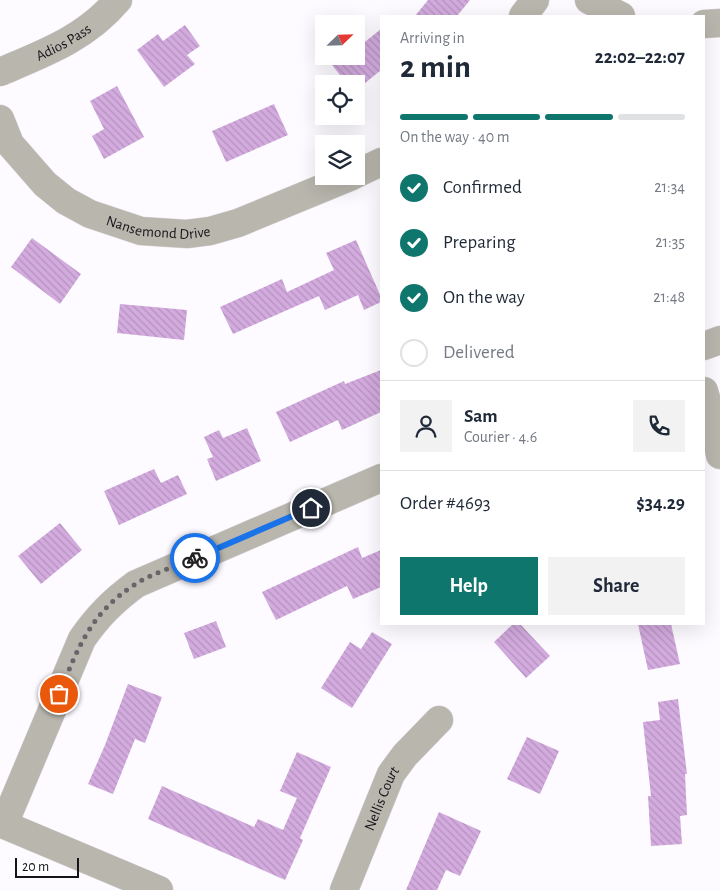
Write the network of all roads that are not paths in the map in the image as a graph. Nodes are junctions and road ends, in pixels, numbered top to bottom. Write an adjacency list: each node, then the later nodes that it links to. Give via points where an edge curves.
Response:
1 (118, 0): 8 (street, Adios Pass, via 86,31)
2 (534, 0): 4 (street)
3 (589, 0): 5 (street)
4 (524, 15)
5 (619, 15)
6 (720, 23): 7 (street)
7 (705, 24)
8 (0, 72)
9 (0, 120): 12 (street, Nansemond Drive, via 10,144 45,184 66,201 90,214 141,231 188,234 210,231 238,223)
10 (380, 162): 11 (street)
11 (365, 170)
12 (330, 185)
13 (720, 340): 14 (street)
14 (705, 346)
15 (705, 394): 16 (street)
16 (720, 454)
17 (380, 478): 19 (street, via 136,584 115,600 82,639)
18 (439, 720): 21 (street, Nellis Court, via 391,774)
19 (2, 823): 20 (street)
20 (159, 890)
21 (344, 890)

